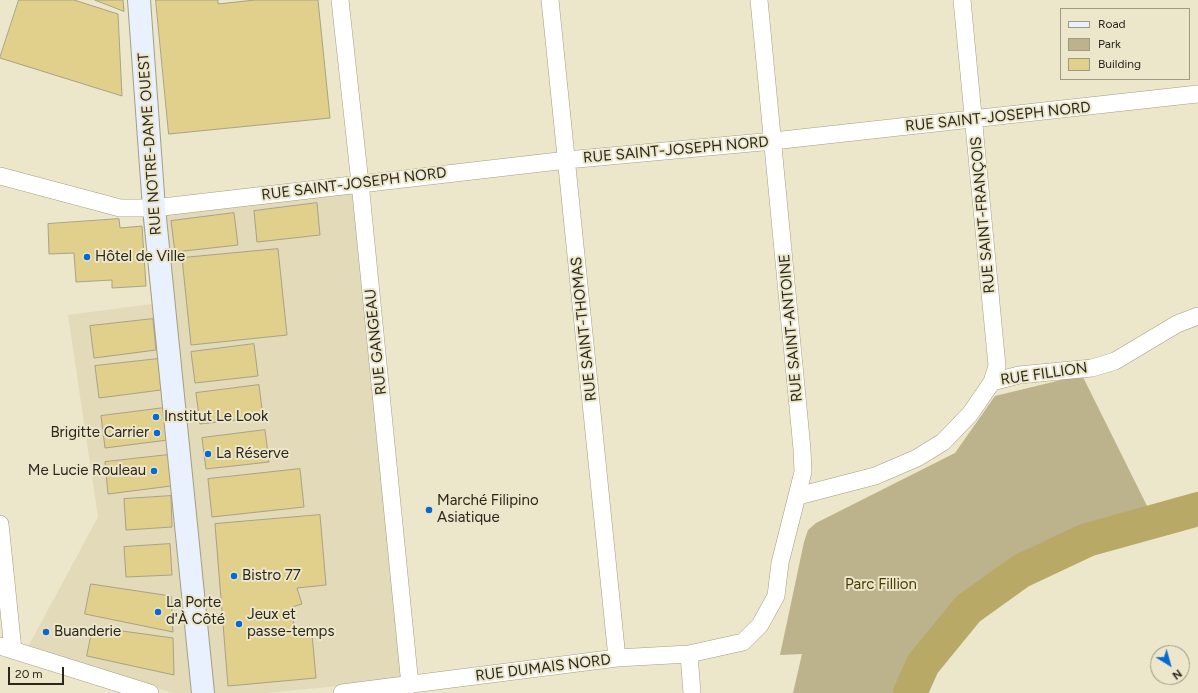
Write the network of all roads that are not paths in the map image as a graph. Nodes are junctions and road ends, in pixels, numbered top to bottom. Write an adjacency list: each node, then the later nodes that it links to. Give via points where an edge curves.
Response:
1 (139, 0): 12 (street, RUE NOTRE-DAME OUEST)
2 (340, 0): 11 (street, RUE GANGEAU)
3 (550, 0): 9 (street, RUE SAINT-THOMAS)
4 (759, 0): 8 (street, RUE SAINT-ANTOINE)
5 (962, 0): 7 (street, RUE SAINT-FRANÇOIS)
6 (1198, 94): 7 (street, RUE SAINT-JOSEPH NORD)
7 (974, 120): 8 (street, RUE SAINT-JOSEPH NORD); 14 (street, RUE SAINT-FRANÇOIS, via 997,366)
8 (773, 141): 9 (street, RUE SAINT-JOSEPH NORD); 15 (street, RUE SAINT-ANTOINE, via 802,449 803,472)
9 (567, 160): 11 (street, RUE SAINT-JOSEPH NORD); 20 (street, RUE SAINT-THOMAS)
10 (0, 176): 12 (street, RUE SAINT-JOSEPH NORD, via 120,208)
11 (360, 183): 12 (street, RUE SAINT-JOSEPH NORD); 21 (street, RUE GANGEAU)
12 (154, 208): 23 (street, RUE NOTRE-DAME OUEST)
13 (1198, 316): 14 (street, RUE FILLION, via 1177,324 1115,361 1092,368 1019,375)
14 (992, 382): 15 (street, RUE FILLION, via 970,414 943,442 916,458 875,476)
15 (798, 496): 17 (street, RUE SAINT-ANTOINE, via 780,563 776,596 760,625)
16 (0, 524): 18 (street)
17 (743, 642): 19 (street, RUE DUMAIS NORD)
18 (6, 648): 22 (street)
19 (689, 654): 20 (street, RUE DUMAIS NORD); 25 (street)
20 (617, 658): 21 (street, RUE DUMAIS NORD)
21 (410, 685): 24 (street, RUE DUMAIS NORD)
22 (150, 693)
23 (202, 693)
24 (342, 693)
25 (692, 693)

